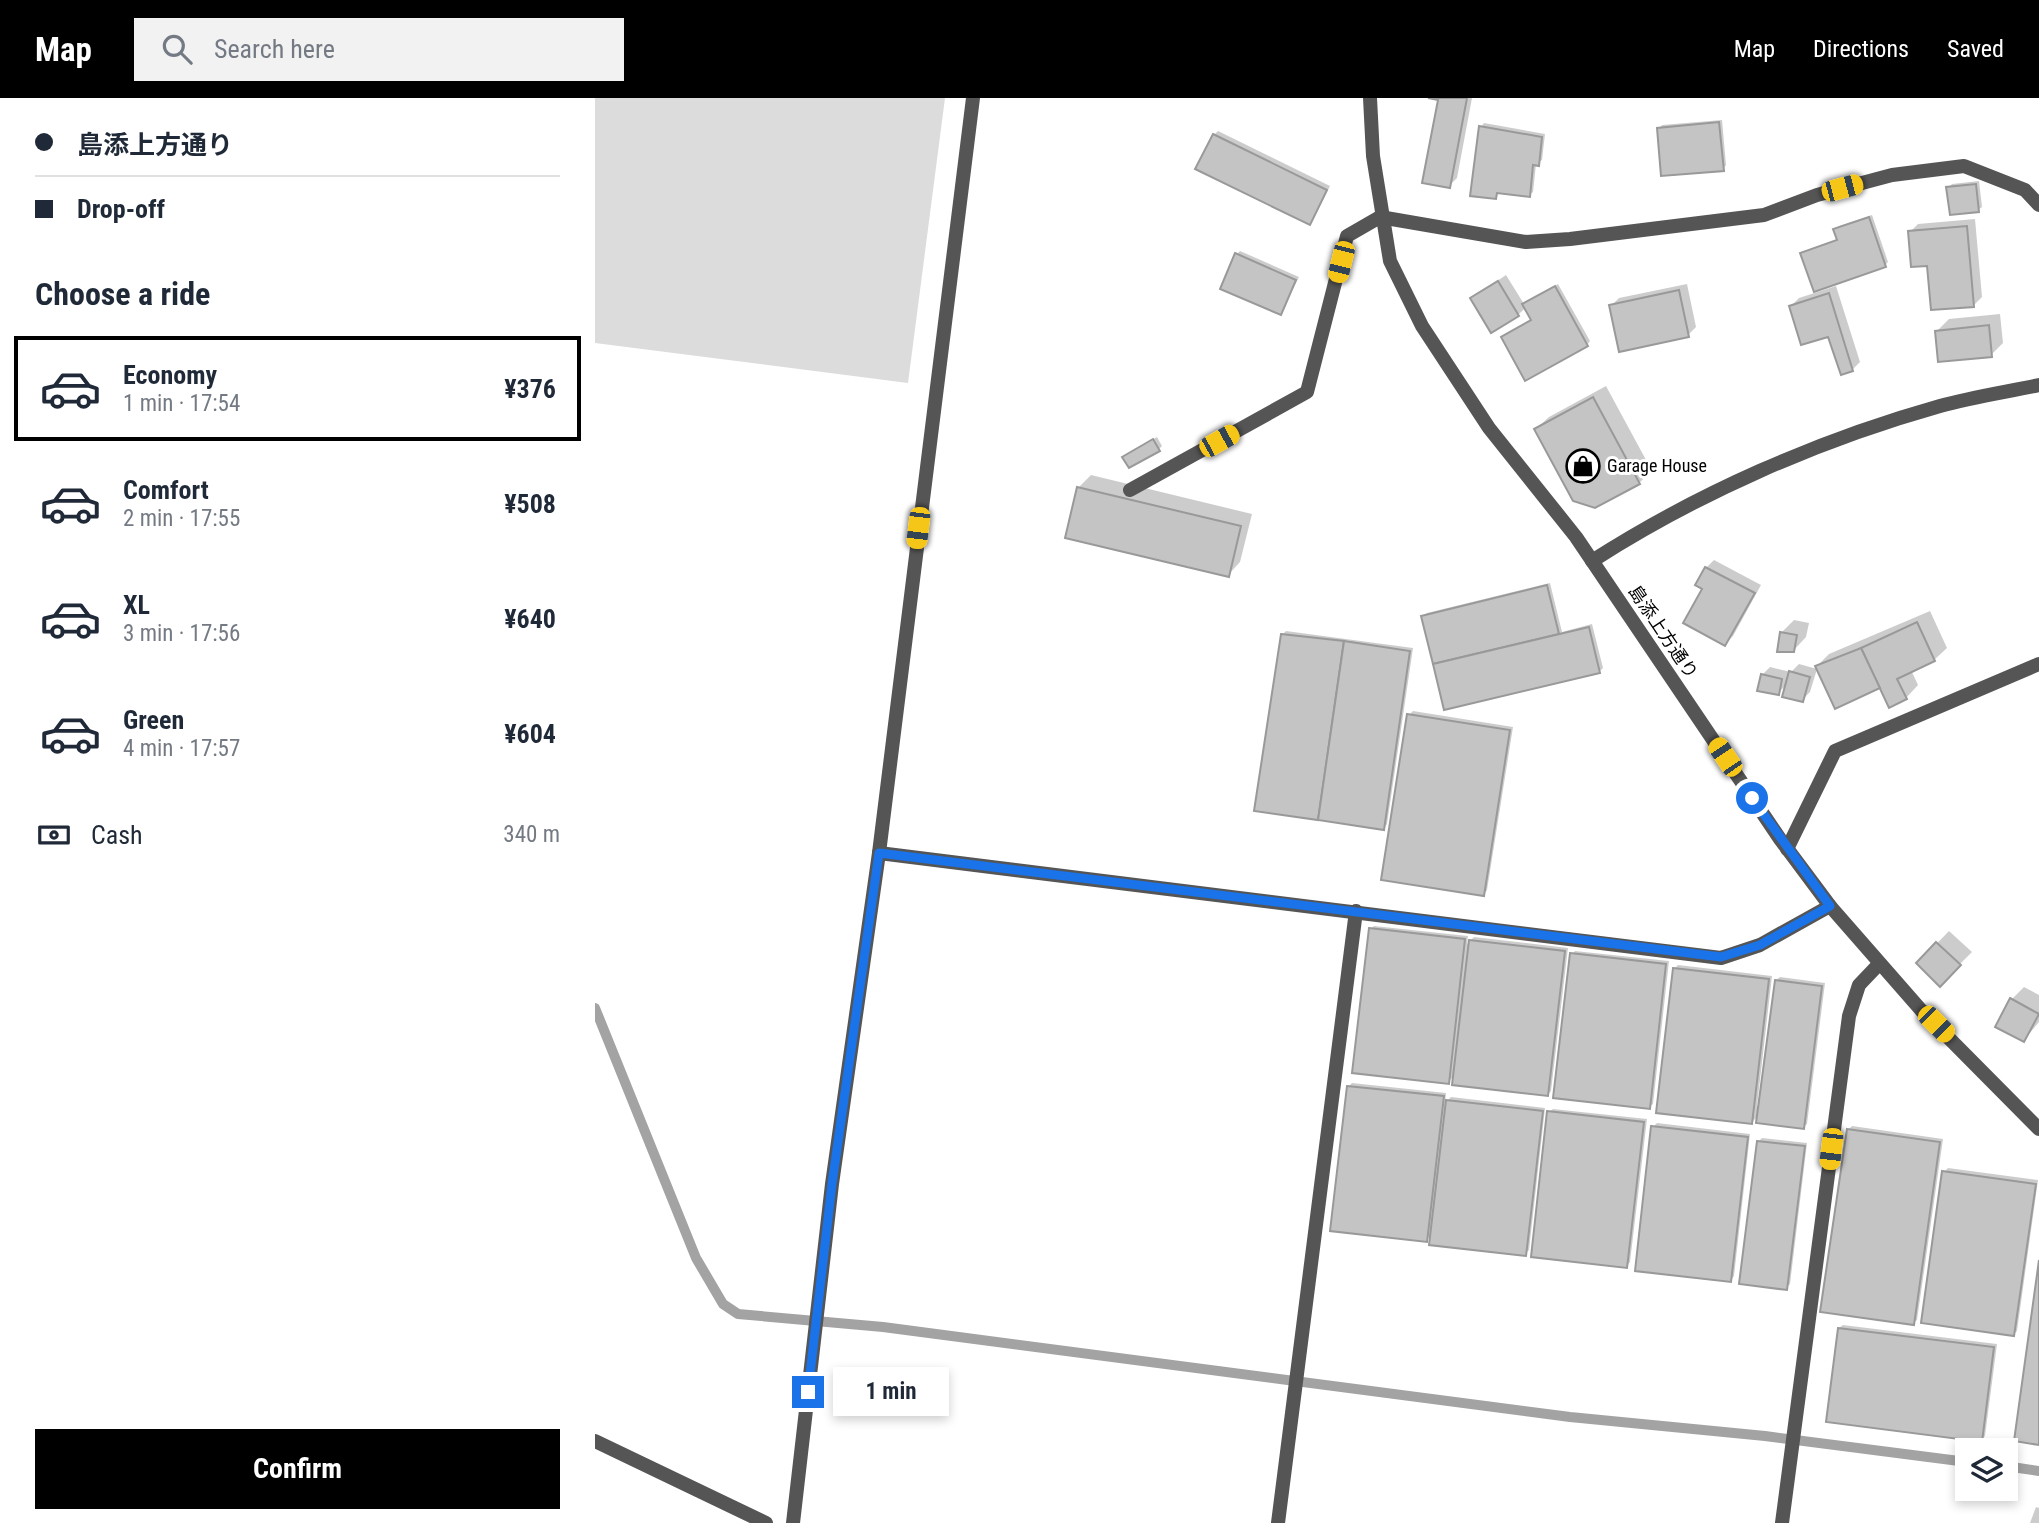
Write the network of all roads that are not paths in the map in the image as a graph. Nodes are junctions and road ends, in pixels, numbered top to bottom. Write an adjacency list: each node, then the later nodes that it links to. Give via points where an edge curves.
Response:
1 (973, 98): 10 (street)
2 (1370, 98): 4 (street, 島添上方通り)
3 (2039, 205): 4 (street, via 2025,190 1964,166 1892,175 1764,215 1570,239 1526,242)
4 (1380, 216): 6 (street, via 1347,236 1307,392); 7 (street, 島添上方通り, via 1390,261 1422,326 1489,428)
5 (2039, 386): 7 (street, via 1941,406 1833,441 1724,489)
6 (1130, 490)
7 (1592, 561): 9 (street, 島添上方通り)
8 (2039, 664): 9 (street, via 1835,751)
9 (1787, 849): 11 (street, 島添上方通り)
10 (879, 853): 12 (street); 17 (street, via 832,1184)
11 (1830, 906): 12 (street, via 1760,945 1721,957); 13 (street, 島添上方通り)
12 (1356, 911): 18 (street)
13 (1879, 964): 14 (street, 島添上方通り); 19 (street, via 1859,985 1849,1016)
14 (2039, 1129)
15 (595, 1441): 16 (street)
16 (766, 1523)
17 (793, 1523)
18 (1277, 1523)
19 (1782, 1523)

